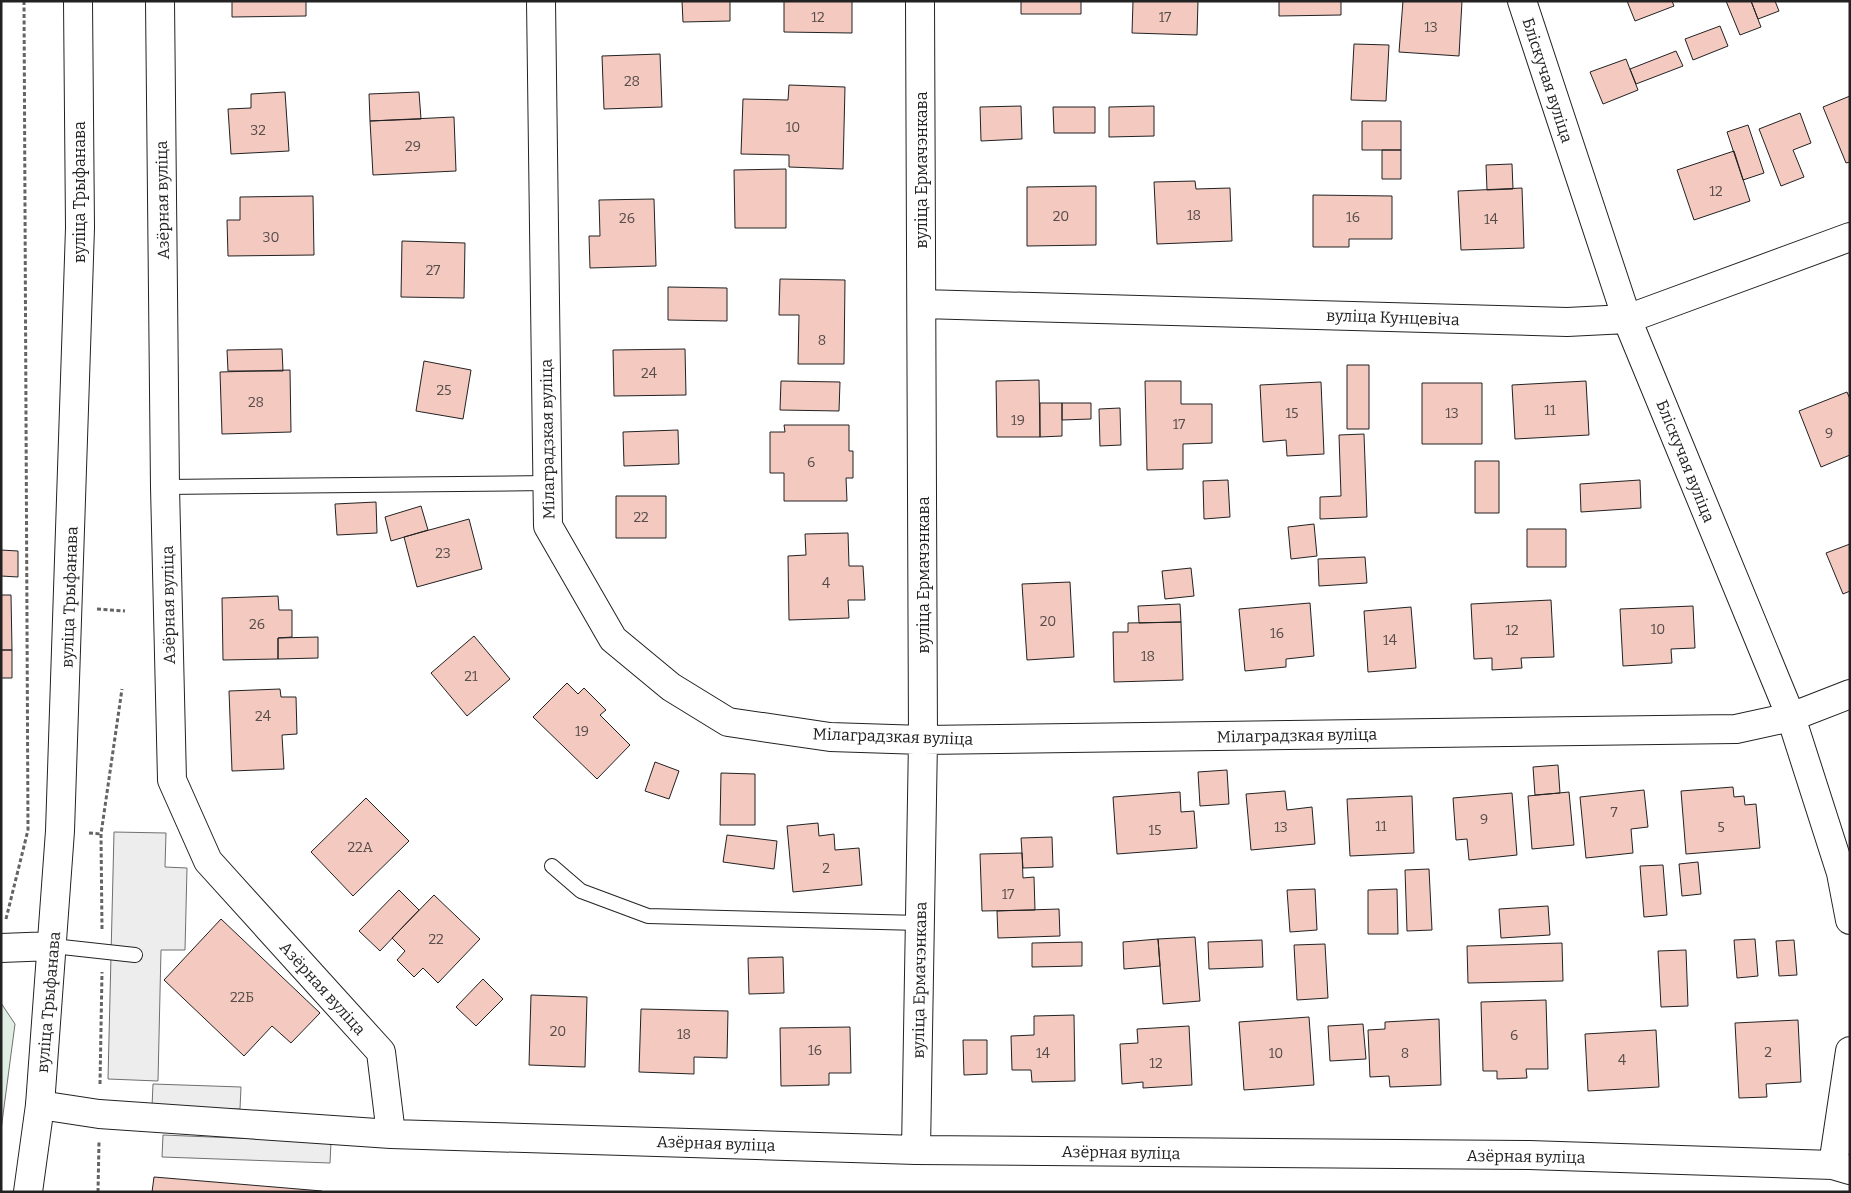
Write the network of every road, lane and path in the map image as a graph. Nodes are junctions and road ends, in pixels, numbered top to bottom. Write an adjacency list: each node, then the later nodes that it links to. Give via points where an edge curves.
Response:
1 (24, 1): 15 (path)
2 (78, 1): 19 (street, вуліца Трыфанава, via 80,228 62,792)
3 (160, 1): 11 (street, Азёрная вуліца)
4 (541, 1): 10 (street, Мілаградзкая вуліца)
5 (920, 1): 8 (street, вуліца Ермачэнкава)
6 (1522, 1): 9 (street, Бліскучая вуліца)
7 (1850, 237): 9 (street, вуліца Кунцевіча)
8 (922, 304): 9 (street, вуліца Кунцевіча, via 1567,322); 14 (street, вуліца Ермачэнкава)
9 (1627, 319): 13 (street, Бліскучая вуліца)
10 (547, 483): 11 (lane); 14 (street, Мілаградзкая вуліца, via 548,526 613,639 671,687 728,722 830,737)
11 (165, 487): 24 (street, Азёрная вуліца, via 172,780 208,861 381,1052)
12 (1850, 694): 13 (street, Мілаградзкая вуліца)
13 (1791, 717): 14 (street, Мілаградзкая вуліца, via 1736,729); 17 (street, Бліскучая вуліца, via 1841,873)
14 (923, 740): 18 (street, вуліца Ермачэнкава)
15 (28, 830)
16 (552, 866): 18 (lane, via 581,891 648,916)
17 (1850, 920)
18 (920, 923): 25 (street, вуліца Ермачэнкава)
19 (53, 946): 20 (street); 21 (lane); 23 (street, вуліца Трыфанава)
20 (1, 948)
21 (135, 954)
22 (1850, 1051): 26 (street)
23 (40, 1105): 24 (street, Азёрная вуліца, via 99,1114); 27 (street, вуліца Трыфанава)
24 (391, 1134): 25 (street, Азёрная вуліца)
25 (916, 1150): 26 (street, Азёрная вуліца, via 1529,1156)
26 (1841, 1168)
27 (28, 1192)

